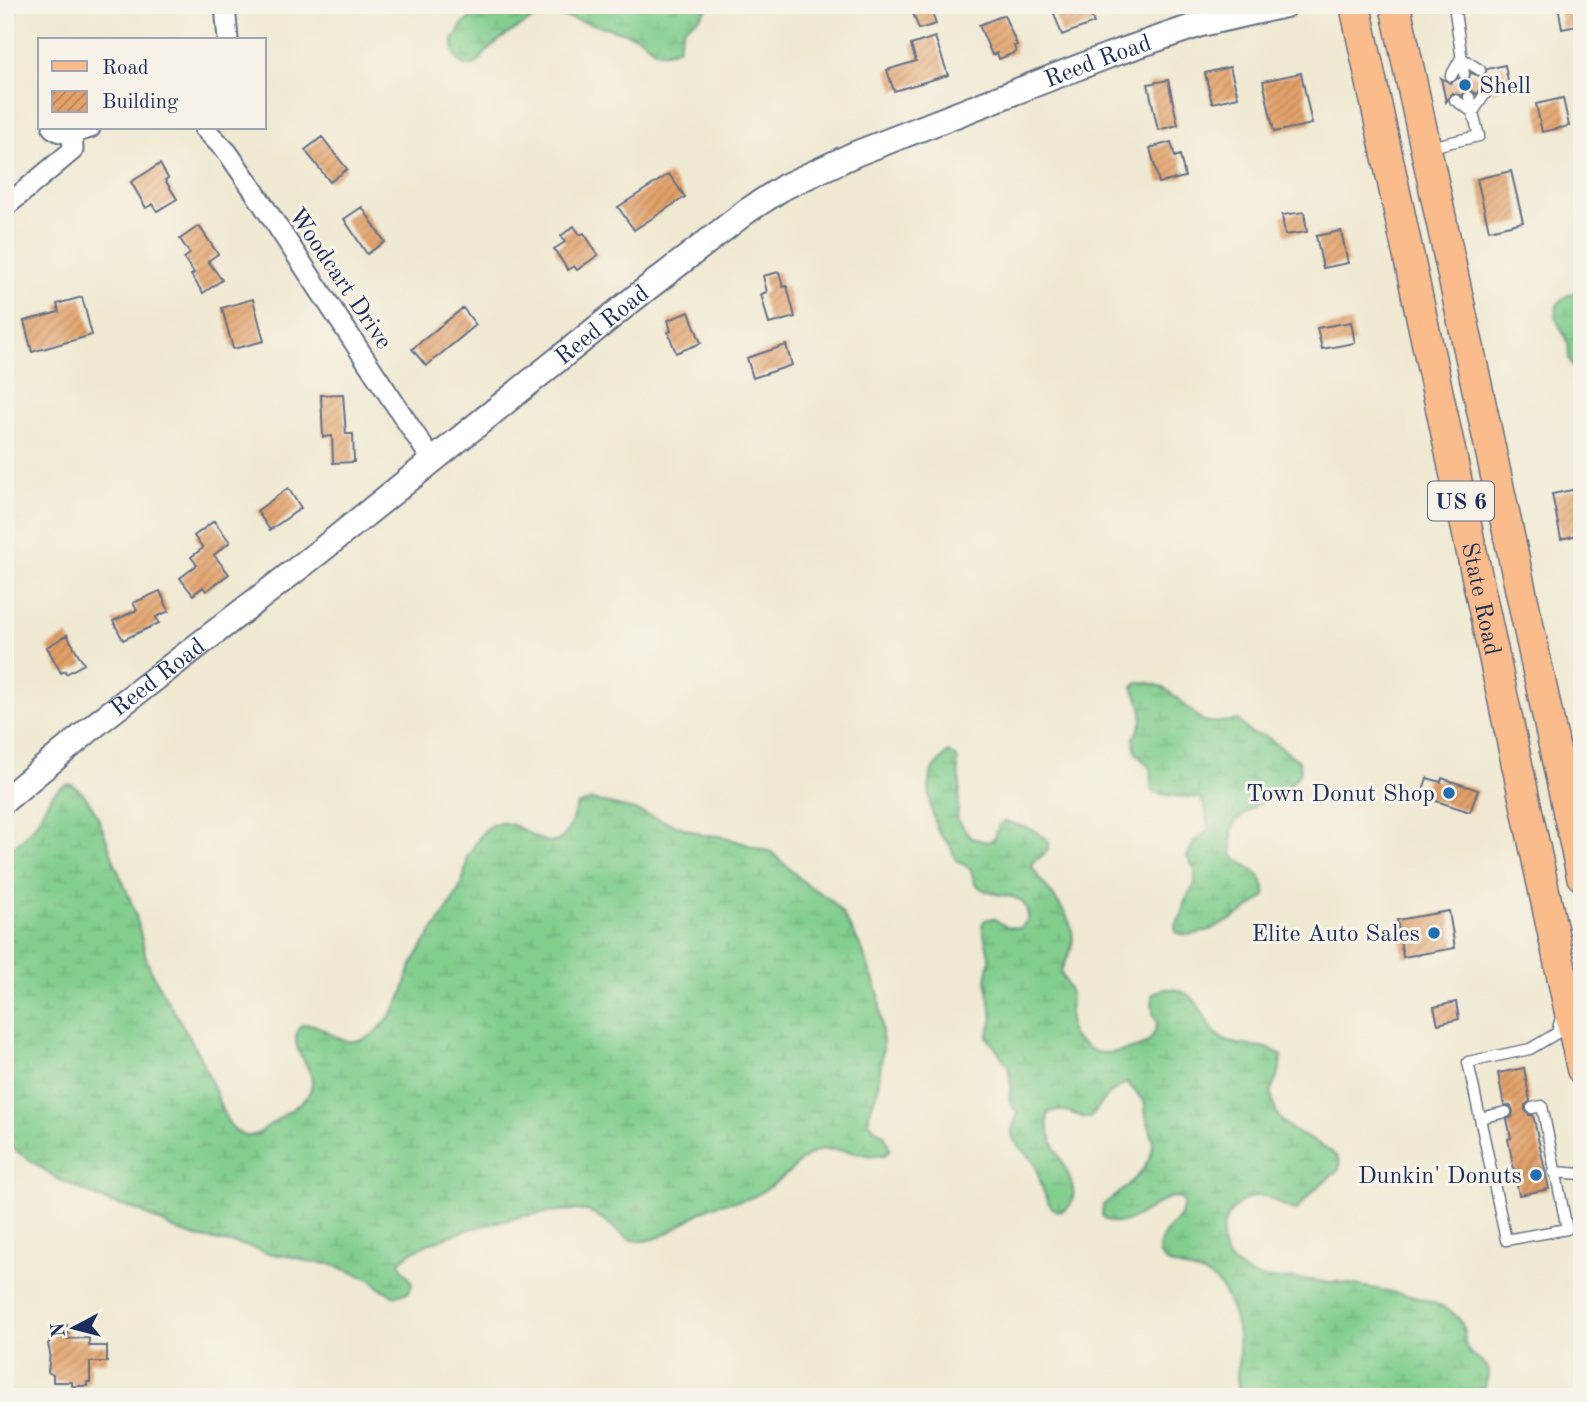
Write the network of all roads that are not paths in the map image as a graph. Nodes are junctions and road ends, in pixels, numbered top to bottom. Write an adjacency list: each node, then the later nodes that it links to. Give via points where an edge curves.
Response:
1 (225, 5): 7 (street)
2 (1285, 5): 6 (street, Reed Road)
3 (1355, 5): 23 (main road, State Road / US 6)
4 (1395, 5): 18 (main road, State Road / US 6)
5 (1454, 5): 8 (lane)
6 (1260, 8): 20 (street, Reed Road, via 1110,55 855,154 784,187 632,300)
7 (228, 38)
8 (1461, 58): 9 (lane); 10 (lane); 11 (lane)
9 (1480, 70)
10 (1464, 74)
11 (1451, 76)
12 (1485, 94): 15 (lane)
13 (1469, 97): 15 (lane)
14 (1455, 100): 15 (lane)
15 (1473, 112): 18 (lane, via 1479,136)
16 (72, 130): 19 (street, via 73,150)
17 (208, 130): 20 (street, Woodcart Drive, via 252,188)
18 (1426, 148): 22 (main road, State Road / US 6)
19 (5, 207)
20 (432, 460): 21 (street, Reed Road)
21 (5, 800)
22 (1582, 876)
23 (1566, 996): 24 (main road, State Road / US 6); 27 (lane, via 1557,1033 1530,1049 1468,1062)
24 (1582, 1069)
25 (1532, 1108): 28 (lane, via 1542,1106)
26 (1506, 1112): 27 (lane)
27 (1480, 1118): 28 (lane, via 1506,1240 1567,1229)
28 (1554, 1172): 29 (lane)
29 (1582, 1174)

